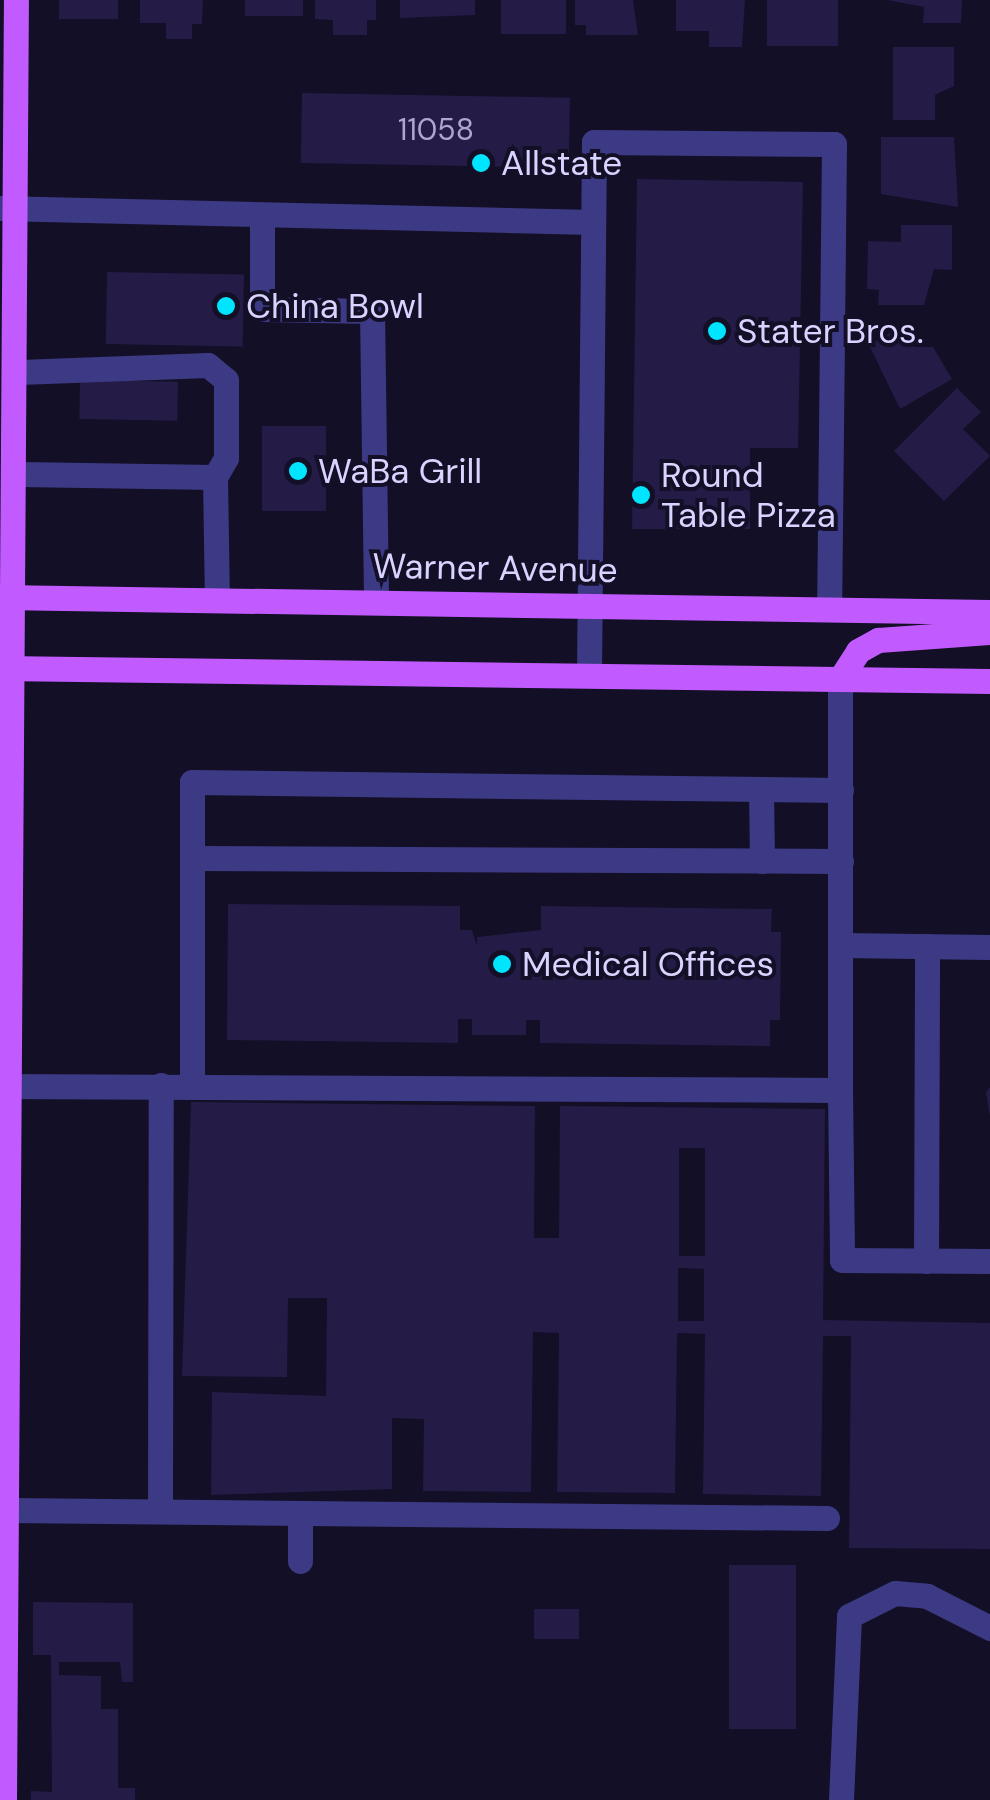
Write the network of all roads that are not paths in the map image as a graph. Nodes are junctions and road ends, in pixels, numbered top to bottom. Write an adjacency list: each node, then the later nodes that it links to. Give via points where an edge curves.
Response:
1 (16, 0): 2 (main road)
2 (8, 209): 3 (lane); 5 (main road)
3 (262, 216): 4 (lane); 10 (lane, via 262,309 372,311)
4 (593, 222): 11 (lane); 12 (lane, via 594,142 834,144)
5 (19, 372): 6 (main road); 7 (lane, via 208,365 226,380 226,458)
6 (19, 474): 7 (lane); 8 (main road)
7 (215, 478): 9 (lane)
8 (9, 598): 9 (main road, Warner Avenue); 15 (main road)
9 (217, 600): 10 (main road, Warner Avenue)
10 (376, 602): 11 (main road, Warner Avenue)
11 (590, 604): 12 (main road, Warner Avenue); 16 (lane)
12 (829, 607): 13 (main road, Warner Avenue)
13 (990, 612)
14 (990, 632): 17 (main road, via 878,640)
15 (9, 668): 16 (main road); 29 (main road)
16 (589, 674): 17 (main road)
17 (840, 679): 18 (main road); 20 (lane)
18 (990, 681)
19 (762, 789): 20 (lane); 21 (lane, via 192,782); 22 (lane)
20 (841, 790): 23 (lane)
21 (192, 858): 22 (lane); 28 (lane)
22 (762, 861): 23 (lane)
23 (841, 861): 24 (lane)
24 (840, 946): 25 (lane); 30 (lane)
25 (927, 946): 26 (lane); 31 (lane)
26 (990, 947)
27 (161, 1084): 28 (lane); 29 (lane); 34 (lane)
28 (192, 1084): 30 (lane)
29 (6, 1085): 33 (main road)
30 (840, 1090): 31 (lane, via 842,1260)
31 (926, 1261): 32 (lane)
32 (990, 1261)
33 (8, 1510): 34 (lane); 39 (main road)
34 (160, 1511): 35 (lane)
35 (300, 1512): 36 (lane); 37 (lane)
36 (827, 1518)
37 (300, 1561)
38 (990, 1628): 40 (lane, via 956,1606 895,1593 849,1616)
39 (4, 1800)
40 (841, 1800)

